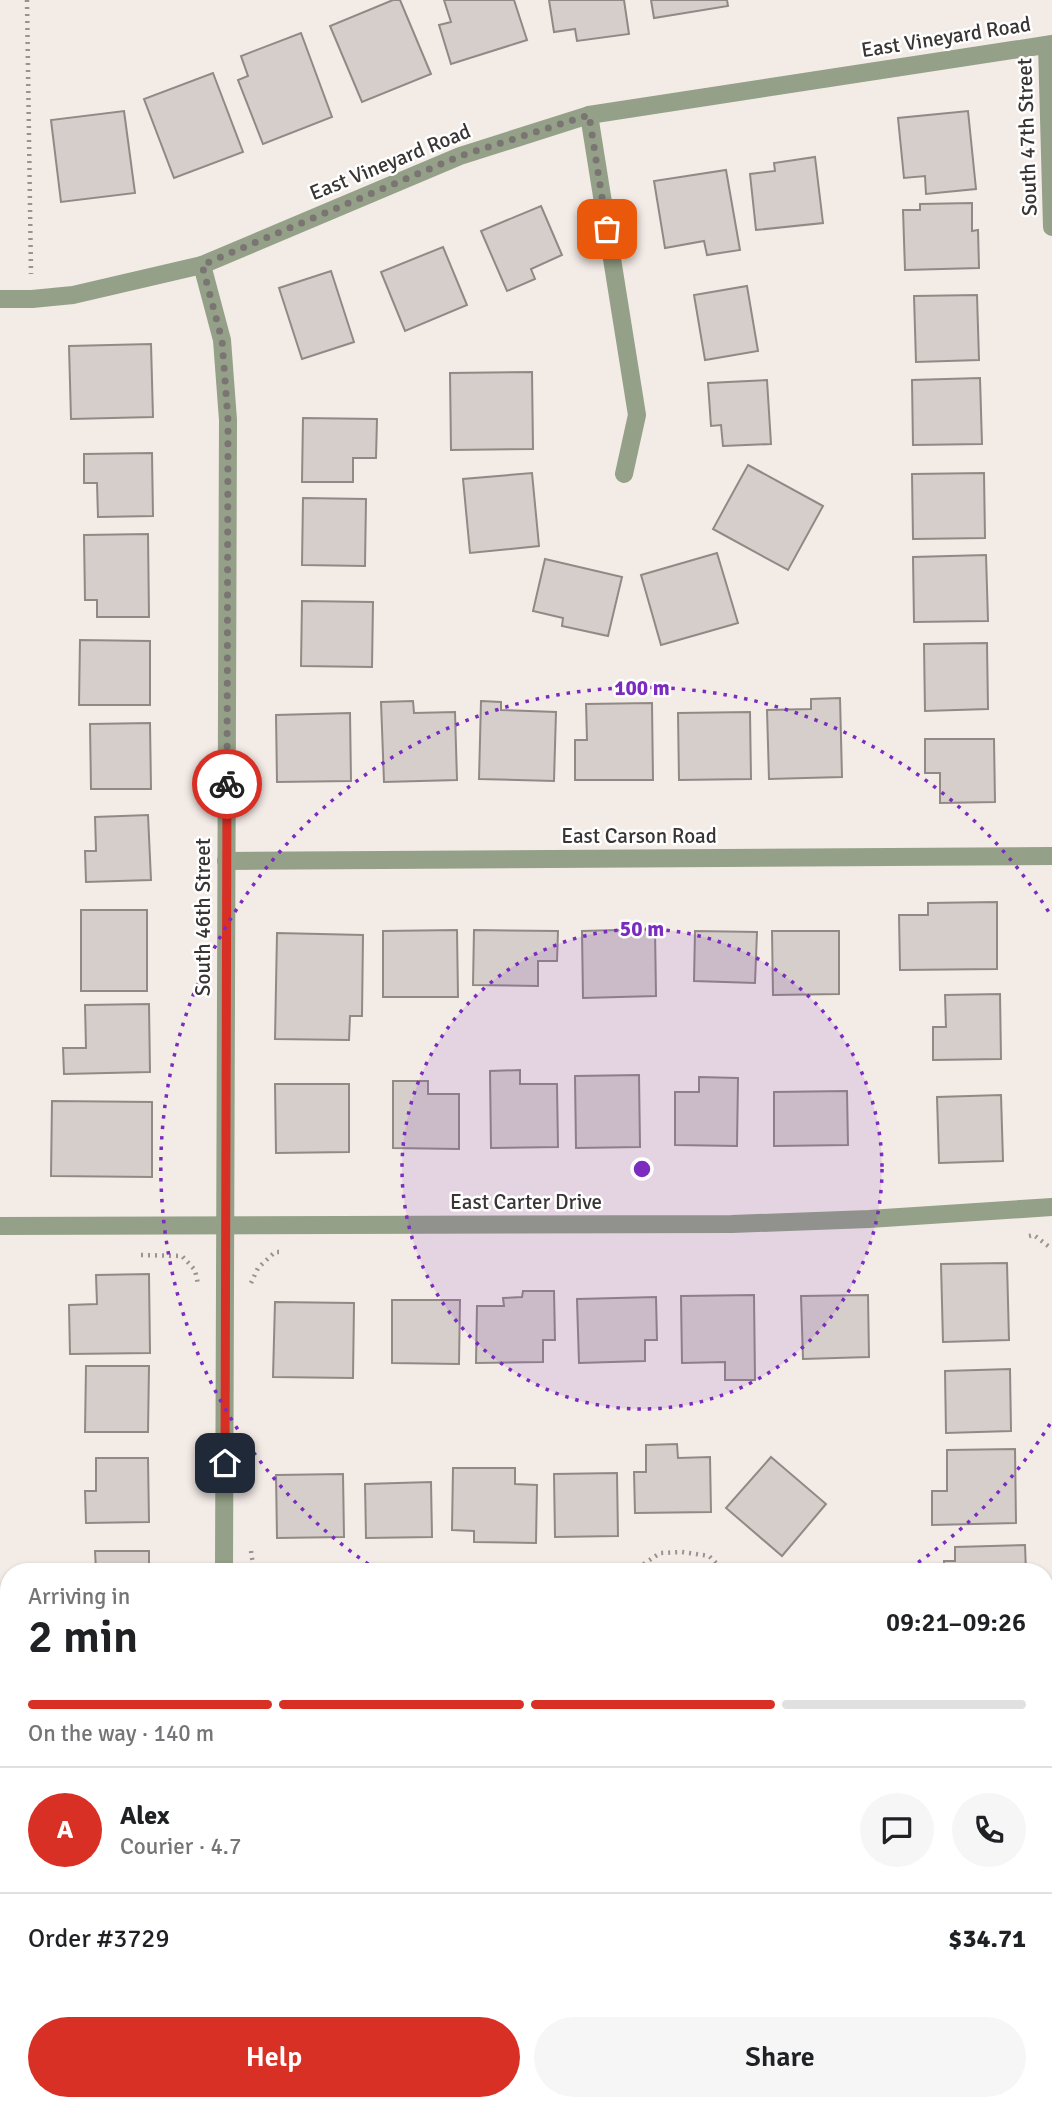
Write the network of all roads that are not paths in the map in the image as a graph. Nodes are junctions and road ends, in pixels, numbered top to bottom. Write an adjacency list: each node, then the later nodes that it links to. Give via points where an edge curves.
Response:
1 (1049, 44): 2 (street, East Vineyard Road); 3 (street, South 47th Street)
2 (589, 115): 4 (street, East Vineyard Road, via 460,156); 6 (street, via 637,415)
3 (1052, 228)
4 (202, 265): 5 (street, East Vineyard Road, via 73,295); 8 (street, South 46th Street, via 222,340 228,420)
5 (0, 299)
6 (624, 474)
7 (1052, 856): 8 (street, East Carson Road)
8 (226, 861): 10 (street, South 46th Street)
9 (1052, 1207): 10 (street, East Carter Drive, via 732,1224)
10 (225, 1225): 11 (street, East Carter Drive); 12 (street, South 46th Street)
11 (0, 1226)
12 (224, 1563)

